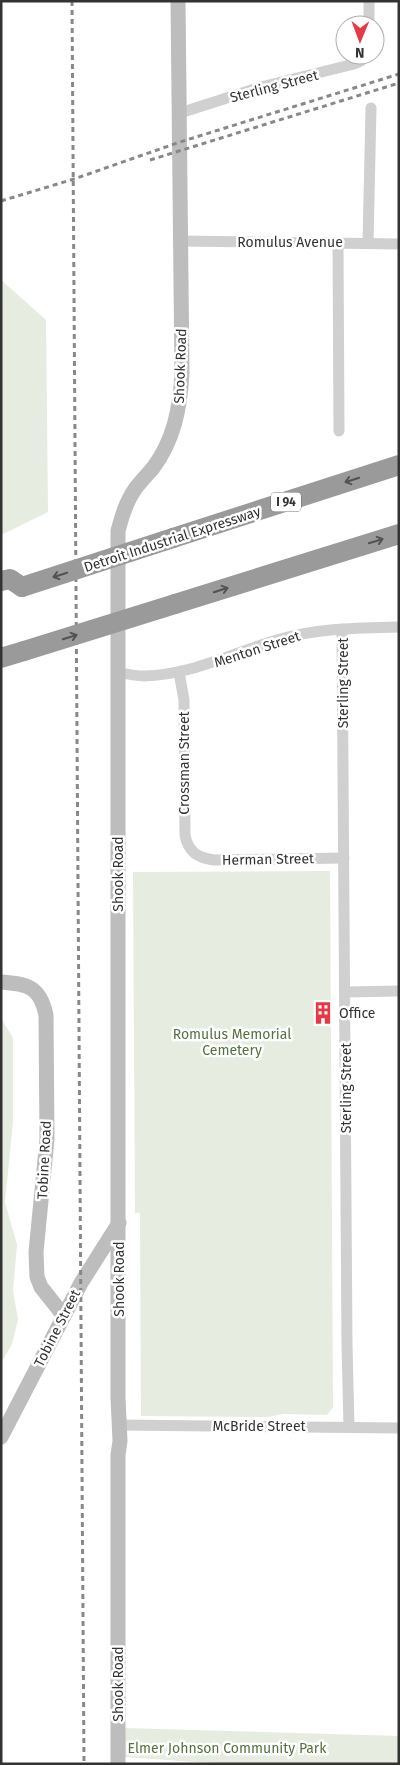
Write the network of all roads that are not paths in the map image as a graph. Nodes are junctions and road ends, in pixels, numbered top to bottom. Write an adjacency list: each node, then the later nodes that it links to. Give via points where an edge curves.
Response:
1 (178, 1): 6 (street, Shook Road)
2 (369, 1): 3 (street)
3 (369, 15)
4 (350, 65): 6 (street, Sterling Street, via 261,87)
5 (371, 108): 9 (street)
6 (180, 113): 7 (street, Shook Road)
7 (181, 242): 8 (street, Romulus Avenue); 20 (street, Shook Road, via 181,398 177,418 162,453 136,488 121,517 118,532)
8 (338, 243): 9 (street, Romulus Avenue); 11 (street)
9 (368, 243): 10 (street, Romulus Avenue)
10 (399, 244)
11 (339, 431)
12 (399, 465): 15 (highway, Detroit Industrial Expressway / I 94, one-way to 15, bridge)
13 (399, 534): 19 (highway, one-way to 13, bridge)
14 (1, 581): 15 (highway, via 10,578)
15 (22, 587): 16 (highway, Detroit Industrial Expressway / I 94)
16 (1, 593)
17 (399, 627): 18 (street, Menton Street)
18 (342, 629): 21 (street, Menton Street, via 276,640); 23 (street, Sterling Street)
19 (1, 658)
20 (117, 672): 21 (street, Menton Street, via 142,676); 27 (street, Shook Road)
21 (179, 672): 22 (street, Crossman Street, via 184,700 184,835)
22 (193, 853): 23 (street, Herman Street, via 214,860)
23 (344, 858): 26 (street, Sterling Street)
24 (1, 982): 28 (street, Tobine Road, via 22,984 32,990 44,1005 46,1015 47,1139 36,1252 37,1276 41,1287)
25 (399, 991): 26 (street)
26 (345, 992): 30 (street, Sterling Street)
27 (118, 1223): 28 (street, Tobine Street); 29 (street, Shook Road)
28 (64, 1316): 32 (street, Tobine Street)
29 (119, 1425): 30 (street, McBride Street); 33 (street, Shook Road)
30 (349, 1427): 31 (street, McBride Street)
31 (399, 1428)
32 (1, 1437)
33 (118, 1764)

